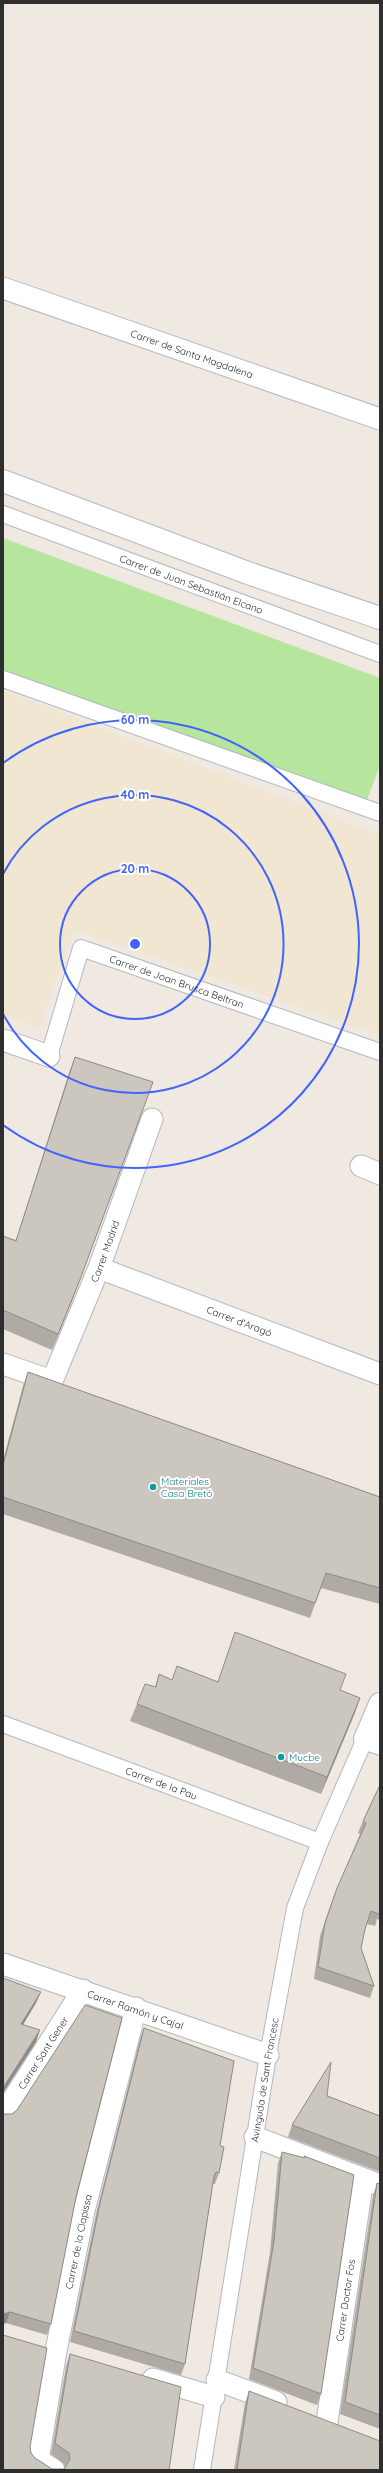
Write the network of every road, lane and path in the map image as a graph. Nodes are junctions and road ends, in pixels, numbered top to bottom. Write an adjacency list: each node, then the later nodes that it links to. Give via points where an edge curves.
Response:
1 (3, 288): 2 (street, Carrer de Santa Magdalena)
2 (380, 418)
3 (3, 481): 5 (main road)
4 (3, 514): 8 (street, Carrer de Juan Sebastián Elcano)
5 (248, 572): 6 (main road); 7 (main road)
6 (380, 618)
7 (380, 629)
8 (380, 654)
9 (3, 679): 10 (street)
10 (380, 813)
11 (3, 1040): 13 (street)
12 (380, 1052): 13 (street, Carrer de Joan Brusca Beltran, via 80,948)
13 (49, 1056)
14 (152, 1119): 17 (street, Carrer Madrid)
15 (361, 1166): 16 (street)
16 (380, 1174)
17 (99, 1268): 18 (street, Carrer Madrid, via 52,1381); 19 (street, Carrer d'Aragó)
18 (3, 1364)
19 (380, 1374)
20 (380, 1704): 22 (main road, Avinguda de Sant Francesc)
21 (3, 1724): 23 (street, Carrer de la Pau)
22 (372, 1741): 23 (street, Avinguda de Sant Francesc)
23 (320, 1842): 27 (street, Avinguda de Sant Francesc, via 294,1908)
24 (3, 1964): 25 (street, Carrer Ramón y Cajal)
25 (83, 1990): 26 (street, Carrer Ramón y Cajal); 28 (street, Carrer Sant Gener)
26 (136, 2008): 27 (street, Carrer Ramón y Cajal); 31 (street, Carrer de la Clapissa)
27 (268, 2054): 29 (street, Avinguda de Sant Francesc)
28 (3, 2114)
29 (255, 2137): 30 (street); 34 (street, Avinguda de Sant Francesc)
30 (372, 2182): 35 (street, Carrer Doctor Fos)
31 (48, 2349): 32 (street); 37 (street, Carrer de la Clapissa, via 38,2460)
32 (78, 2358)
33 (131, 2373): 34 (street)
34 (215, 2388): 35 (street, via 301,2412); 38 (street, Avinguda de Sant Francesc)
35 (327, 2422): 36 (street)
36 (347, 2429)
37 (54, 2470)
38 (202, 2470)

